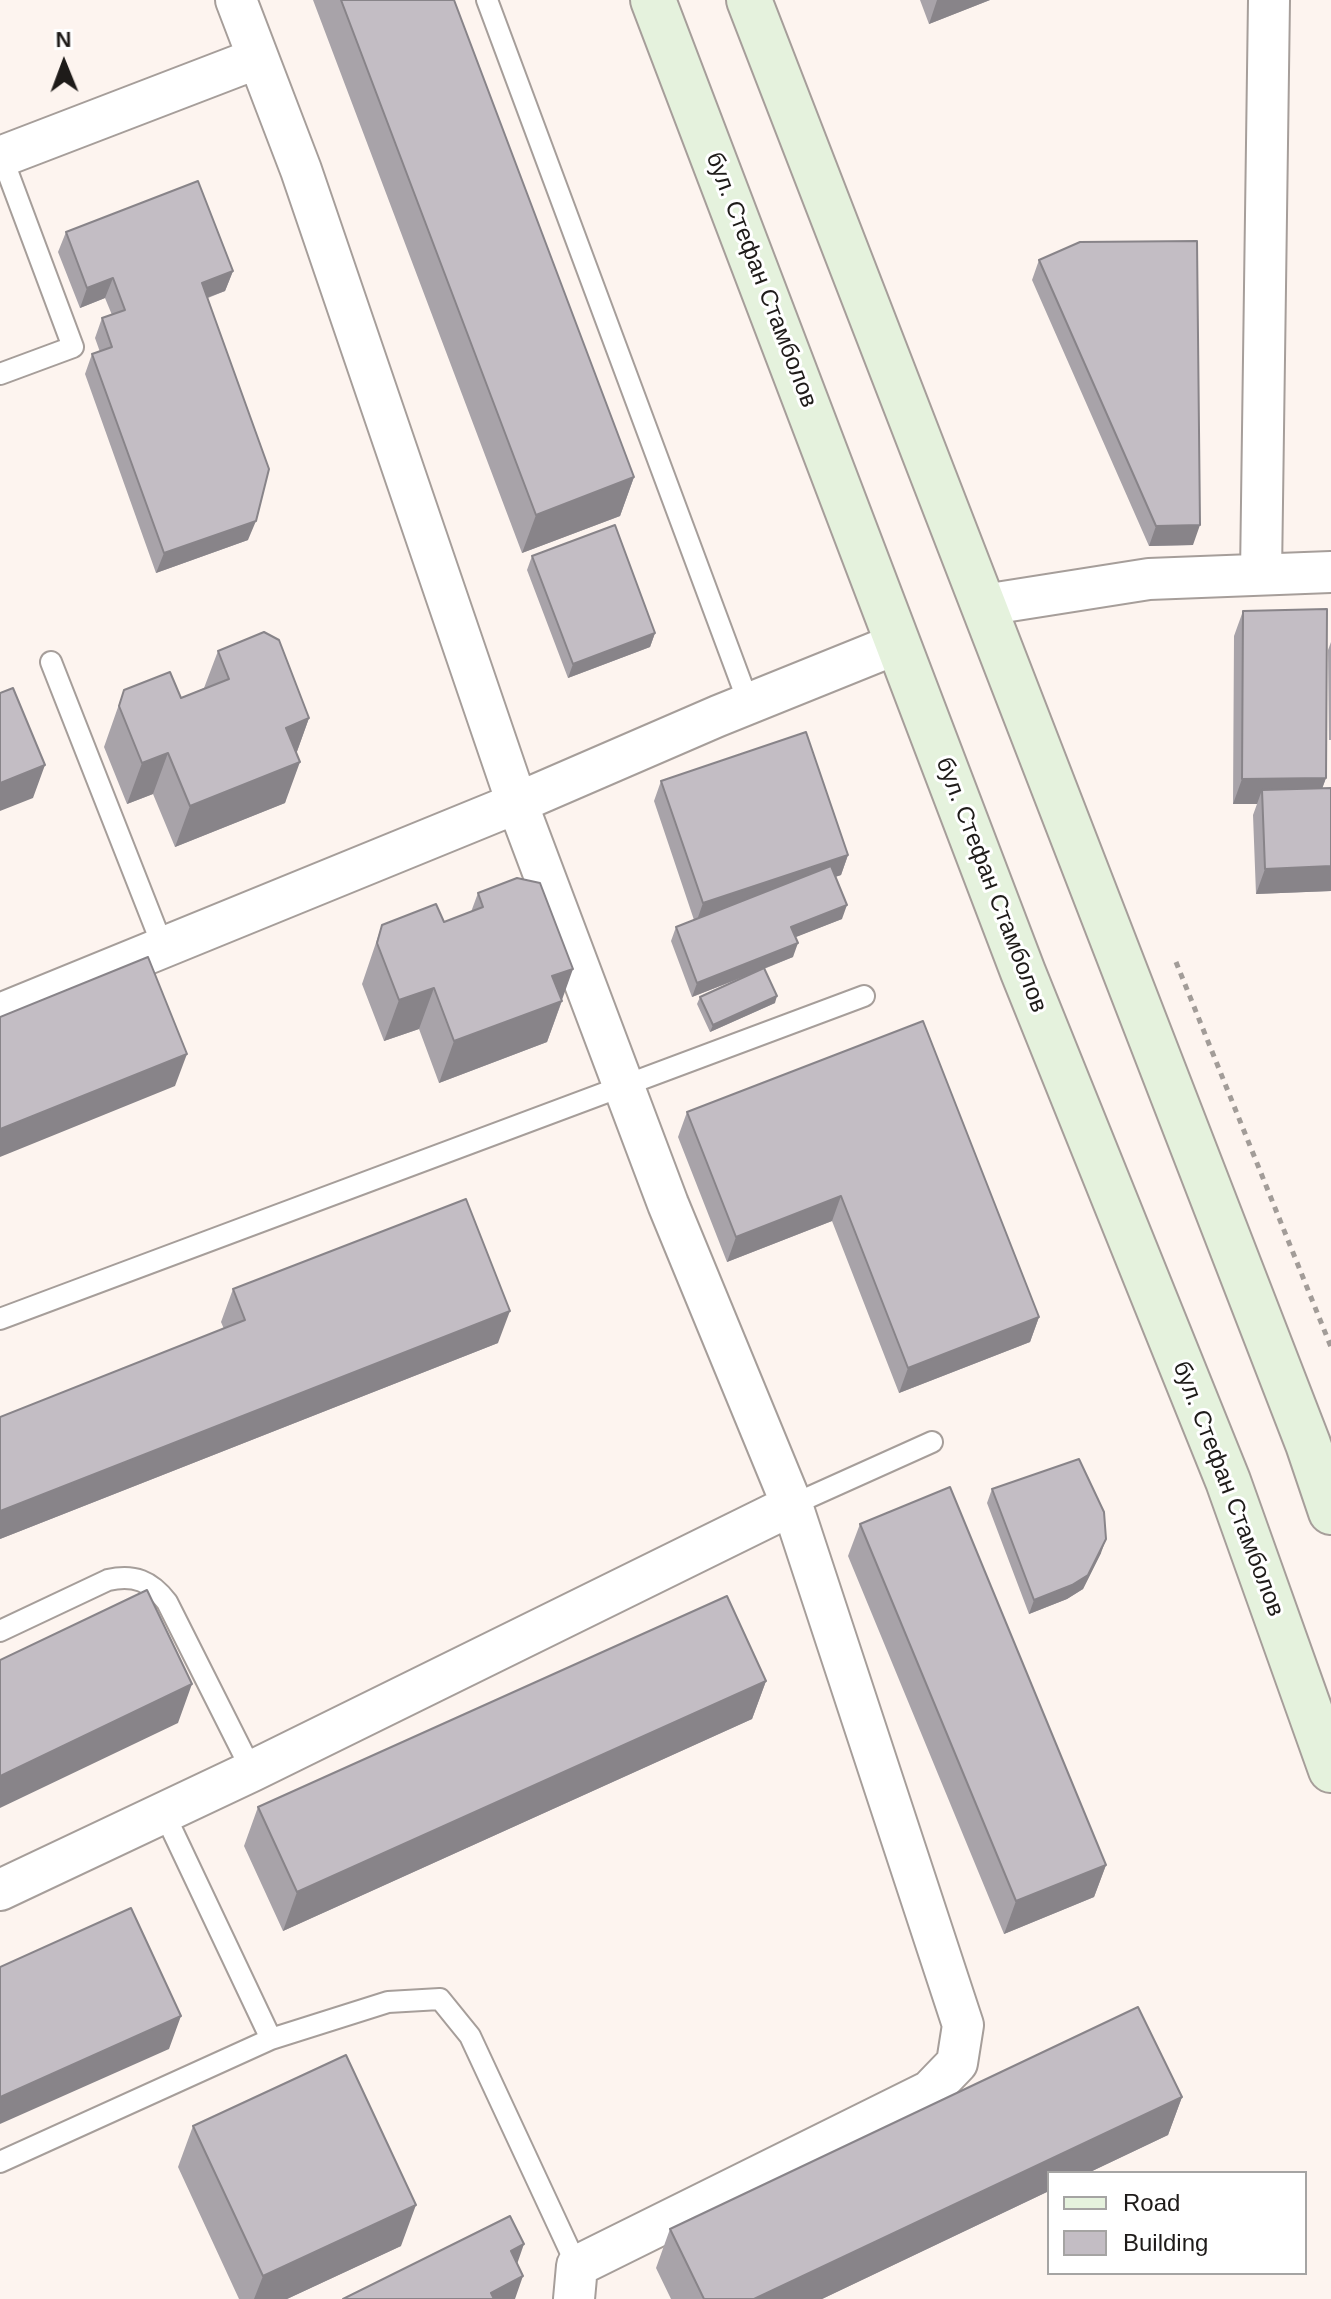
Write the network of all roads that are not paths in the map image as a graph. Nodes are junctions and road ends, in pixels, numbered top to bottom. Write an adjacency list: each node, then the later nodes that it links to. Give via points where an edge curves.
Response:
1 (236, 0): 6 (street)
2 (487, 0): 14 (lane)
3 (653, 0): 12 (main road, бул. Стефан Стамболов)
4 (749, 0): 11 (main road)
5 (1269, 0): 10 (street)
6 (258, 58): 7 (street); 15 (street)
7 (1, 157): 8 (lane, via 73,347)
8 (0, 374)
9 (1331, 572): 10 (street)
10 (1261, 574): 11 (street, via 1149,579)
11 (984, 605): 23 (main road)
12 (899, 643): 14 (street); 25 (main road, бул. Стефан Стамболов, via 1023,972 1228,1481)
13 (51, 662): 16 (lane)
14 (749, 704): 15 (street)
15 (517, 803): 16 (street); 19 (street)
16 (163, 947): 18 (street)
17 (864, 996): 19 (lane)
18 (0, 1014)
19 (622, 1086): 20 (lane); 22 (street)
20 (0, 1319)
21 (932, 1442): 22 (lane)
22 (792, 1505): 26 (street); 31 (street, via 963,2025 957,2063 930,2091)
23 (1331, 1512)
24 (0, 1631): 26 (lane, via 108,1580 135,1578 148,1583 167,1602)
25 (1331, 1770)
26 (252, 1771): 27 (street)
27 (164, 1813): 28 (street); 29 (lane)
28 (0, 1890)
29 (271, 2039): 30 (lane); 31 (lane, via 388,2002 440,1999 470,2036)
30 (0, 2162)
31 (576, 2282)

